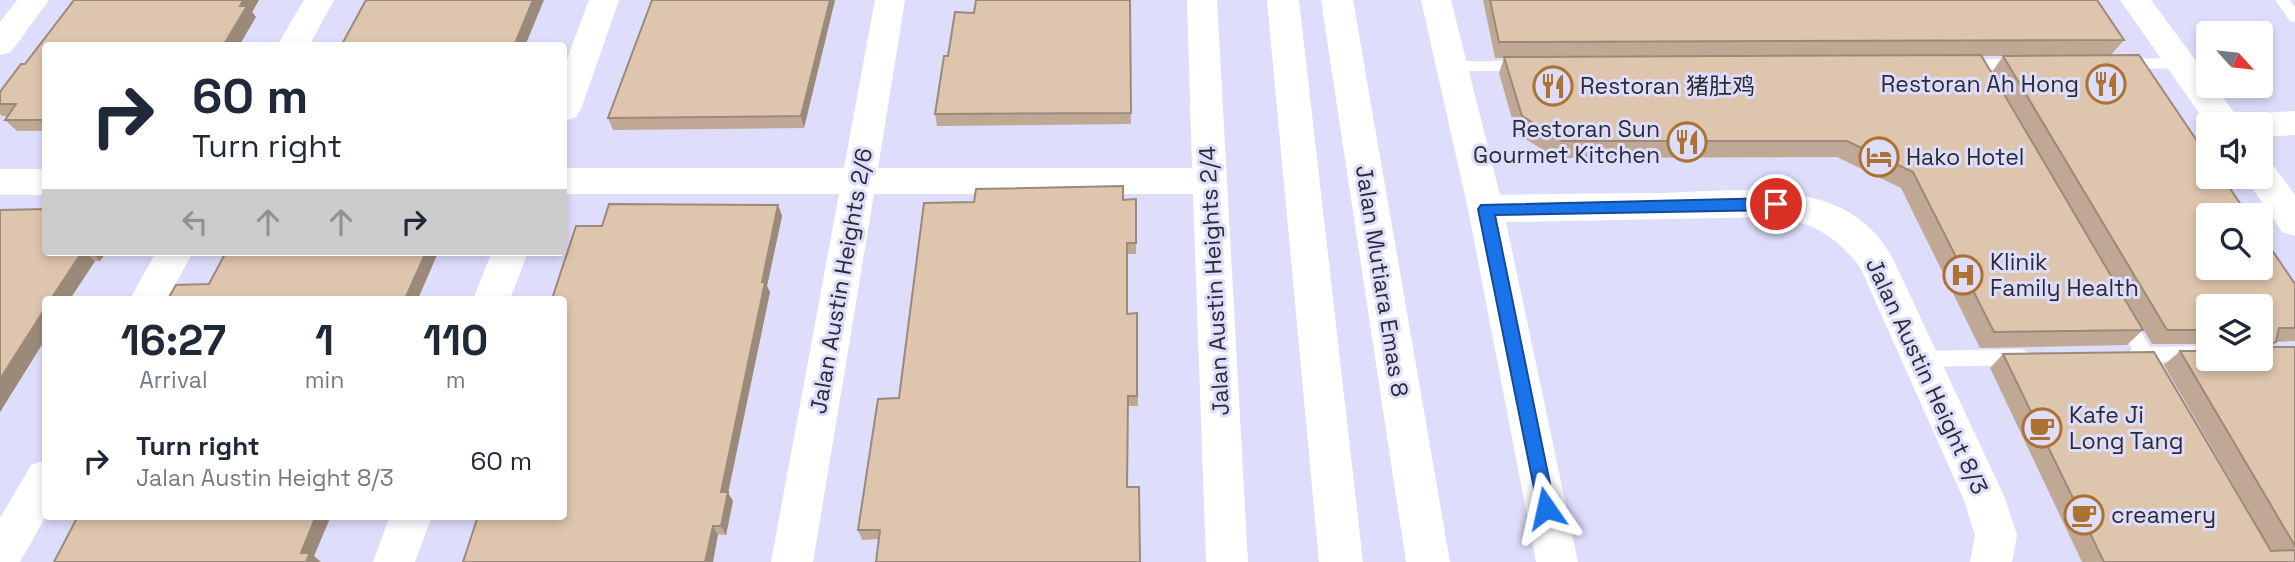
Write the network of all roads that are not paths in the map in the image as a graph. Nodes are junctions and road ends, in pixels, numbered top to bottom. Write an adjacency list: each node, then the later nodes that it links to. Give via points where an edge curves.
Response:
1 (34, 0): 13 (street)
2 (319, 0): 12 (street)
3 (604, 0): 22 (street)
4 (890, 0): 27 (street, Jalan Austin Heights 2/6)
5 (1202, 0): 28 (street, Jalan Austin Heights 2/4)
6 (1283, 0): 51 (main road)
7 (1337, 0): 52 (main road, Jalan Mutiara Emas 8)
8 (1436, 0): 19 (street)
9 (2136, 0): 14 (street)
10 (2282, 0): 11 (lane)
11 (2295, 17)
12 (295, 42)
13 (0, 44)
14 (2181, 63): 18 (lane); 23 (street)
15 (1949, 64): 16 (lane)
16 (1976, 64): 17 (lane); 21 (lane)
17 (2031, 64)
18 (2099, 64)
19 (1453, 66): 20 (lane); 32 (street)
20 (1536, 66)
21 (1989, 87)
22 (567, 101)
23 (2216, 112)
24 (2295, 123): 25 (street)
25 (2273, 124)
26 (567, 181): 27 (street)
27 (859, 181): 28 (street); 49 (street, Jalan Austin Heights 2/6)
28 (1210, 181): 50 (street, Jalan Austin Heights 2/4)
29 (0, 182): 30 (street)
30 (42, 182)
31 (2272, 189): 33 (street)
32 (1486, 209): 43 (street, Jalan Austin Height 8/3, via 1776,204 1806,208 1835,219 1859,237 1875,259); 53 (street)
33 (2295, 222)
34 (173, 256): 36 (street)
35 (508, 256): 37 (street)
36 (150, 296)
37 (493, 296)
38 (2117, 307): 40 (lane)
39 (2196, 354): 40 (lane)
40 (2145, 355): 41 (lane); 44 (lane)
41 (2119, 356)
42 (2039, 357): 43 (lane)
43 (1919, 359): 54 (street, Jalan Austin Height 8/3, via 1984,498 1996,535)
44 (2165, 390)
45 (42, 485): 47 (street)
46 (410, 520): 48 (street)
47 (0, 557)
48 (394, 562)
49 (792, 562)
50 (1227, 562)
51 (1341, 562)
52 (1428, 562)
53 (1557, 562)
54 (1991, 562)

